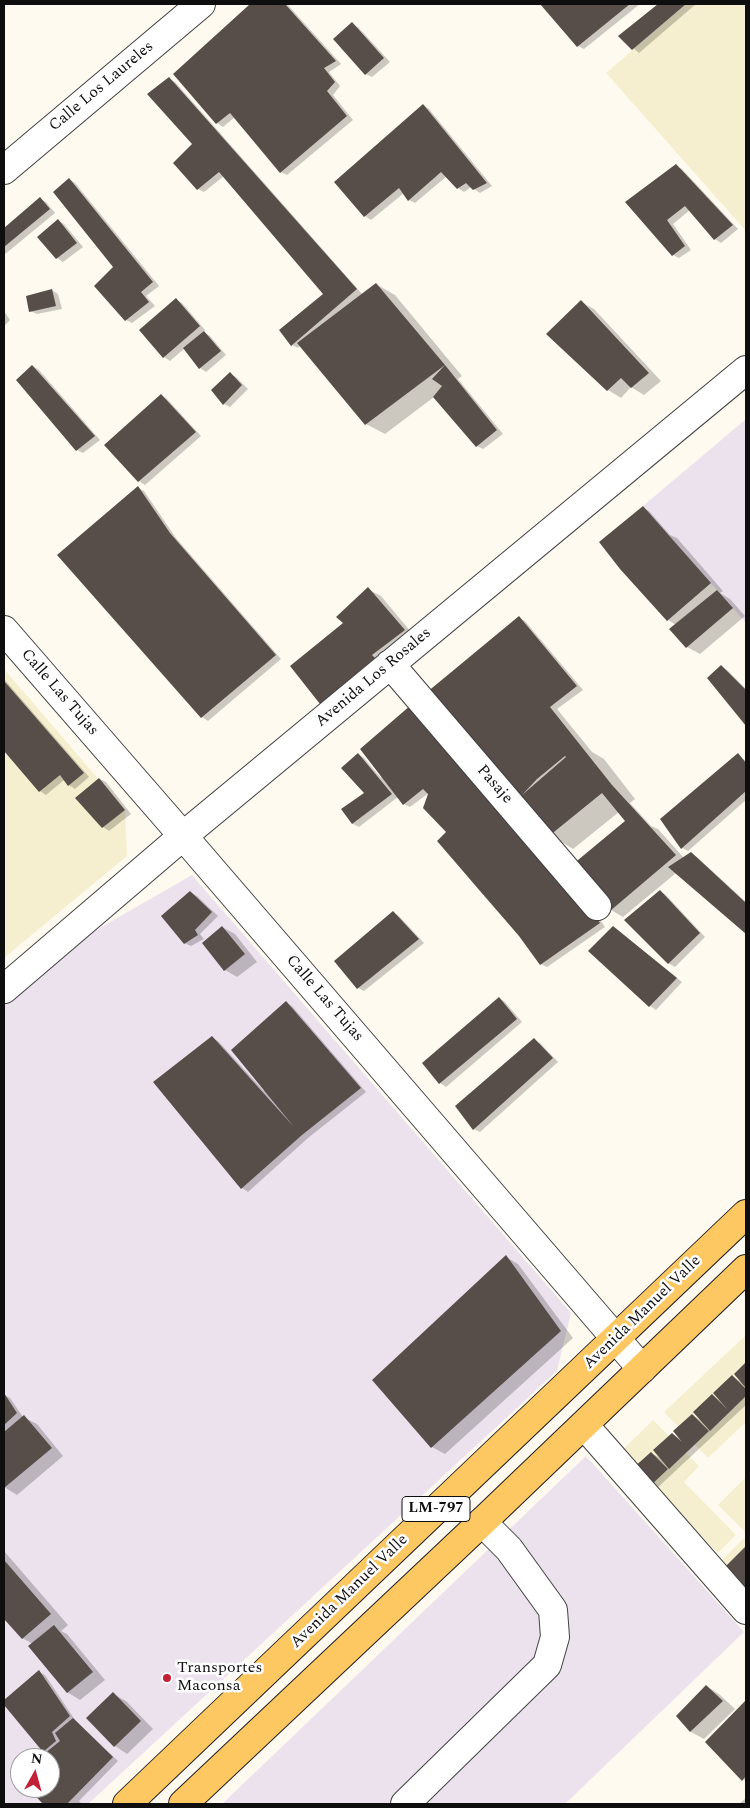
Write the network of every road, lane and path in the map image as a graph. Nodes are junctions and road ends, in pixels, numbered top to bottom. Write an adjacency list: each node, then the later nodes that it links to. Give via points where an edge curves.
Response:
1 (200, 4): 2 (street, Calle Los Laureles)
2 (4, 170)
3 (746, 370): 5 (street, Avenida Los Rosales)
4 (4, 630): 6 (street, Calle Las Tujas)
5 (390, 664): 6 (street, Avenida Los Rosales); 7 (street, Pasaje)
6 (184, 836): 8 (street, Avenida Los Rosales); 11 (street, Calle Las Tujas)
7 (598, 906)
8 (4, 989)
9 (746, 1214): 11 (main road, Avenida Manuel Valle / LM-797)
10 (746, 1269): 12 (main road, LM-797)
11 (615, 1338): 12 (street, Calle Las Tujas); 16 (main road, Avenida Manuel Valle / LM-797)
12 (642, 1369): 13 (main road, LM-797)
13 (584, 1425): 14 (main road, LM-797); 15 (street)
14 (482, 1522): 17 (main road, LM-797); 18 (street, via 509,1549 552,1610 555,1637 547,1665)
15 (746, 1610)
16 (127, 1804)
17 (183, 1804)
18 (404, 1804)

